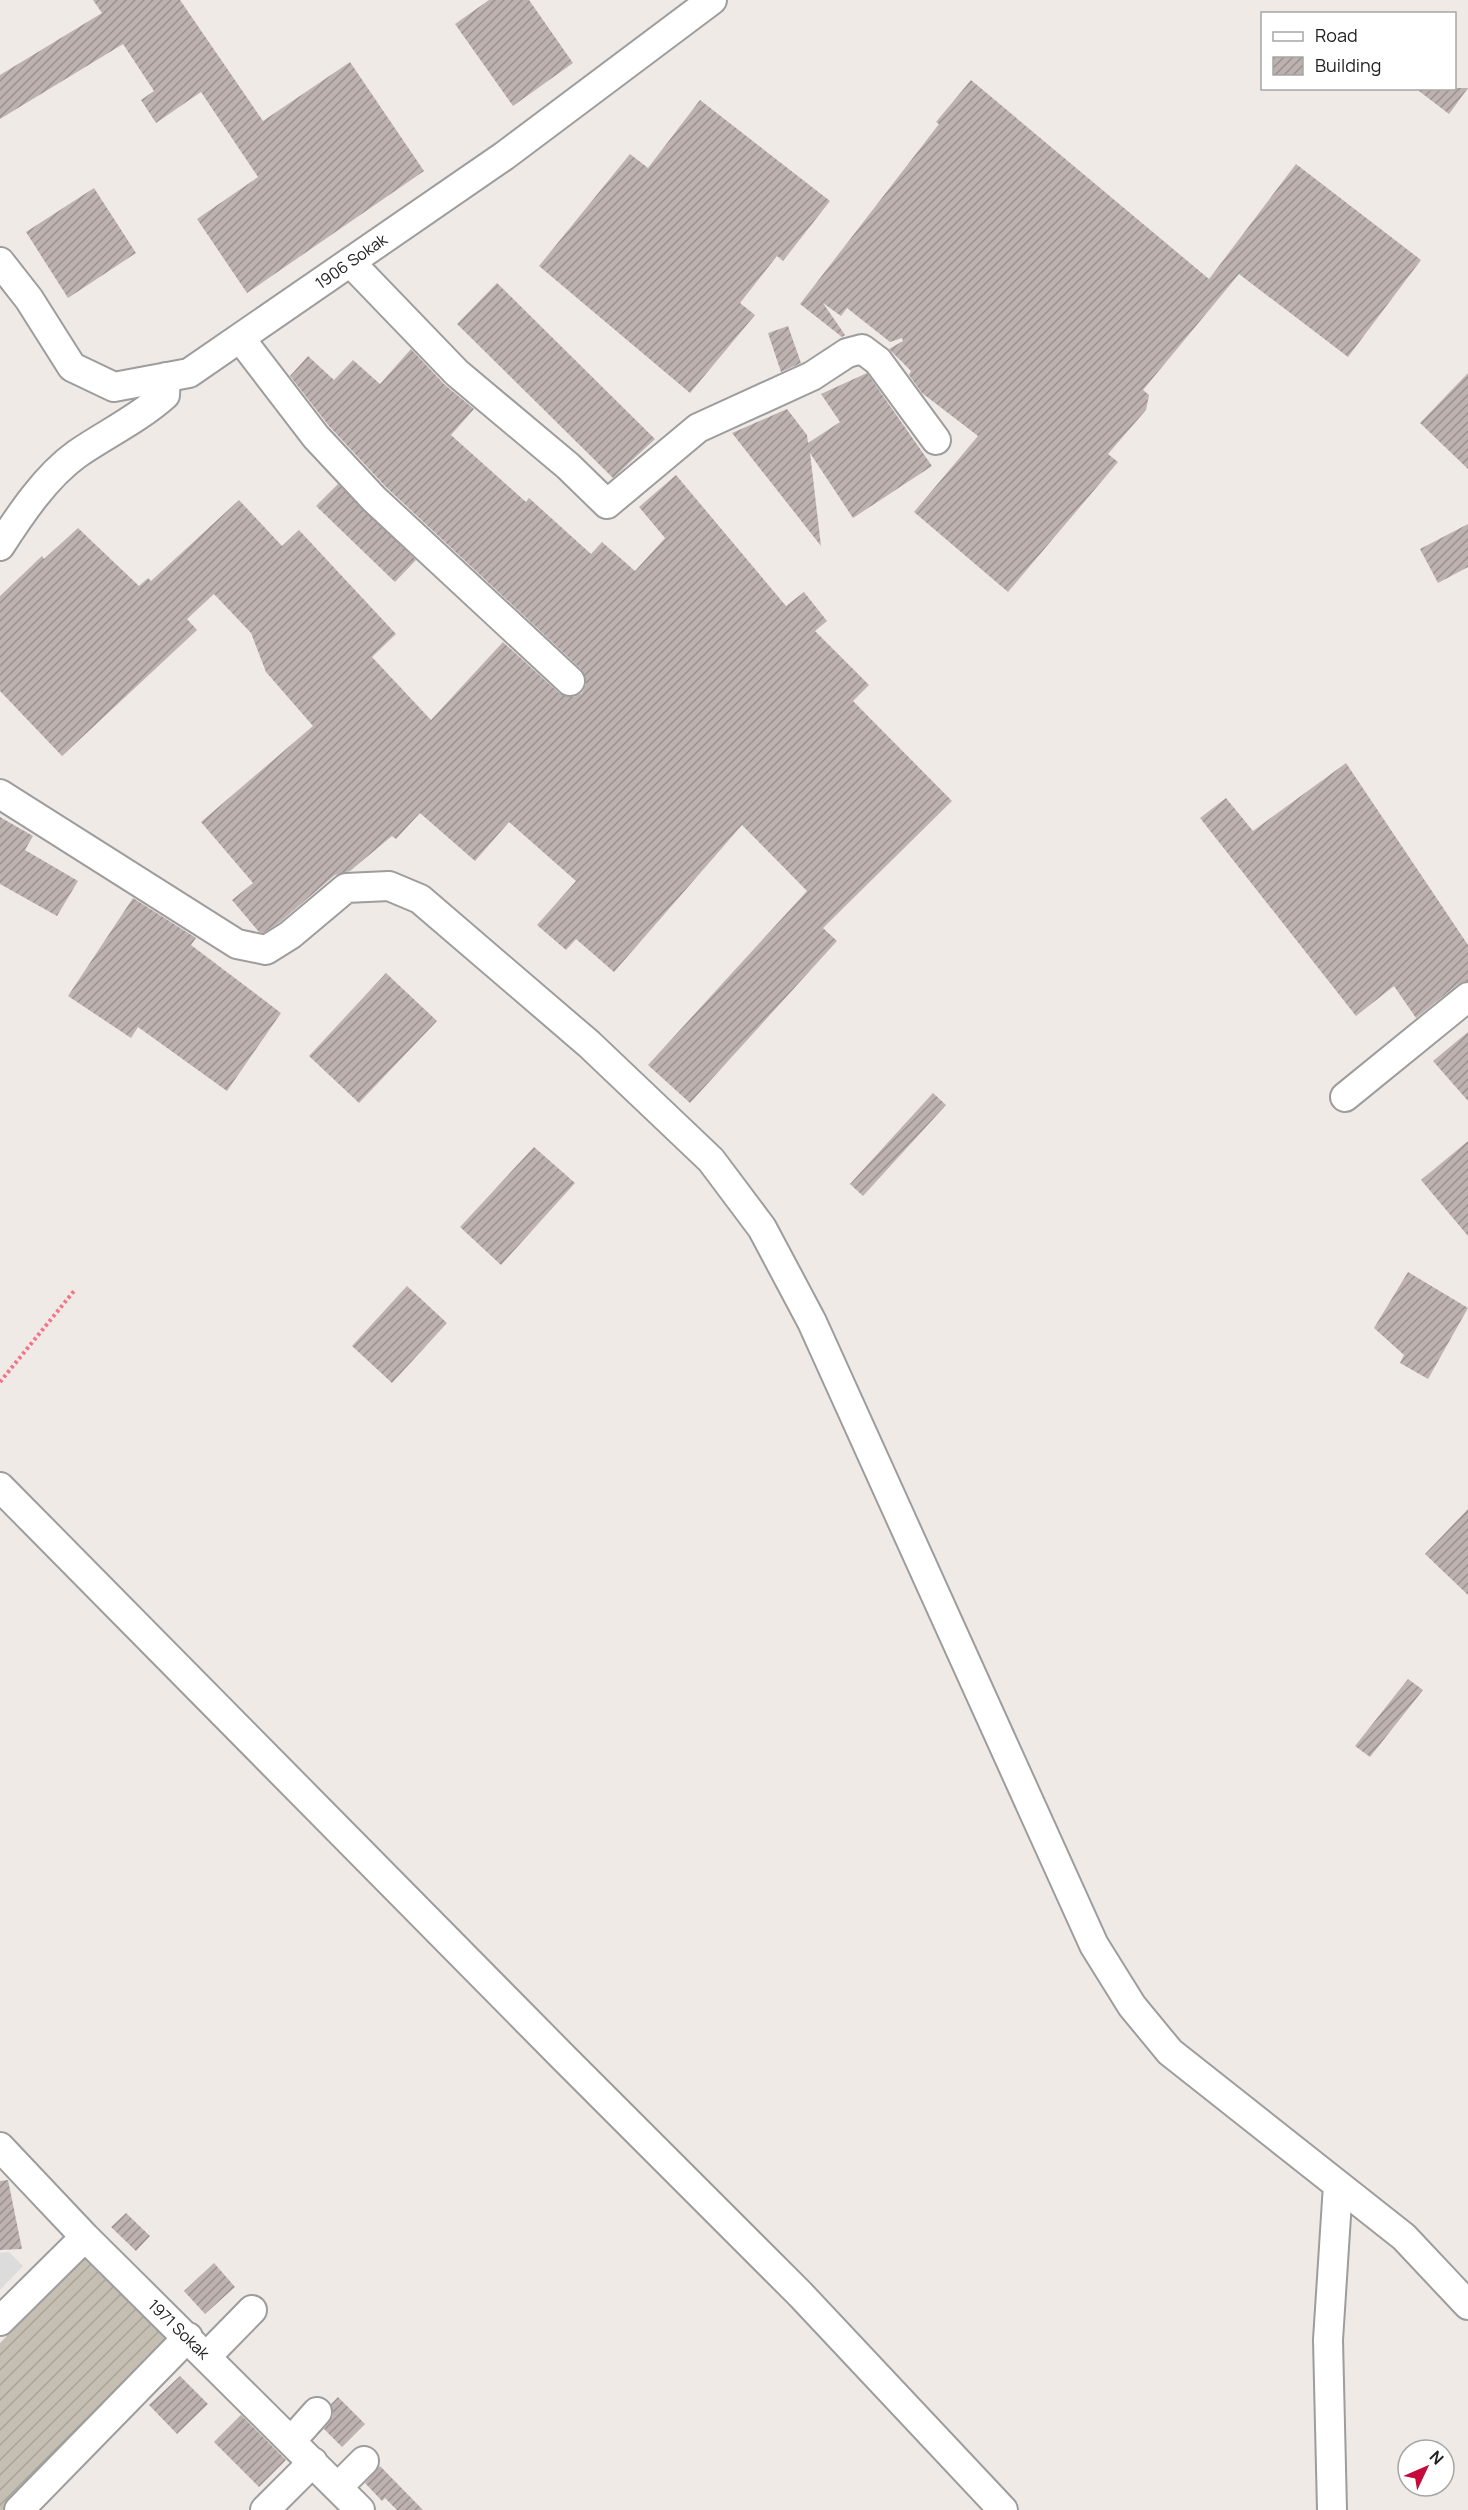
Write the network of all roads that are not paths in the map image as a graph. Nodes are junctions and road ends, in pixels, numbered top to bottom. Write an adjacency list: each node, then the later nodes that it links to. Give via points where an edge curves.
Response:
1 (712, 0): 3 (street, 1906 Sokak, via 504,156)
2 (0, 262): 5 (street, 1906 Sokak, via 72,367 114,387)
3 (350, 262): 4 (street, 1906 Sokak); 6 (street, via 457,374 568,466 607,504 698,428 812,376 847,353 862,350 878,361)
4 (240, 338): 5 (street, 1906 Sokak, via 189,373); 8 (street, via 316,437 374,499)
5 (166, 377): 7 (street, via 165,395 148,410 75,455 11,527)
6 (936, 440)
7 (0, 546)
8 (570, 681)
9 (0, 794): 14 (street, via 237,944 266,950 346,888 389,886 420,899 589,1044 711,1160 762,1228 812,1322 1094,1945 1132,2006 1170,2052)
10 (1468, 997): 11 (street)
11 (1345, 1097)
12 (0, 1487): 28 (street, via 800,2294)
13 (0, 2147): 15 (street, 1971 Sokak)
14 (1338, 2185): 16 (street, via 1404,2237); 29 (street, via 1328,2340)
15 (85, 2237): 18 (street); 19 (street, 1971 Sokak)
16 (1468, 2305)
17 (252, 2310): 19 (street)
18 (0, 2321)
19 (197, 2347): 21 (street, 1971 Sokak); 25 (street)
20 (317, 2412): 21 (street)
21 (292, 2440): 23 (street, 1971 Sokak)
22 (364, 2461): 24 (street)
23 (313, 2462): 24 (street, 1971 Sokak); 26 (street)
24 (338, 2487): 27 (street, 1971 Sokak)
25 (19, 2510)
26 (265, 2510)
27 (360, 2510)
28 (1003, 2510)
29 (1332, 2510)

